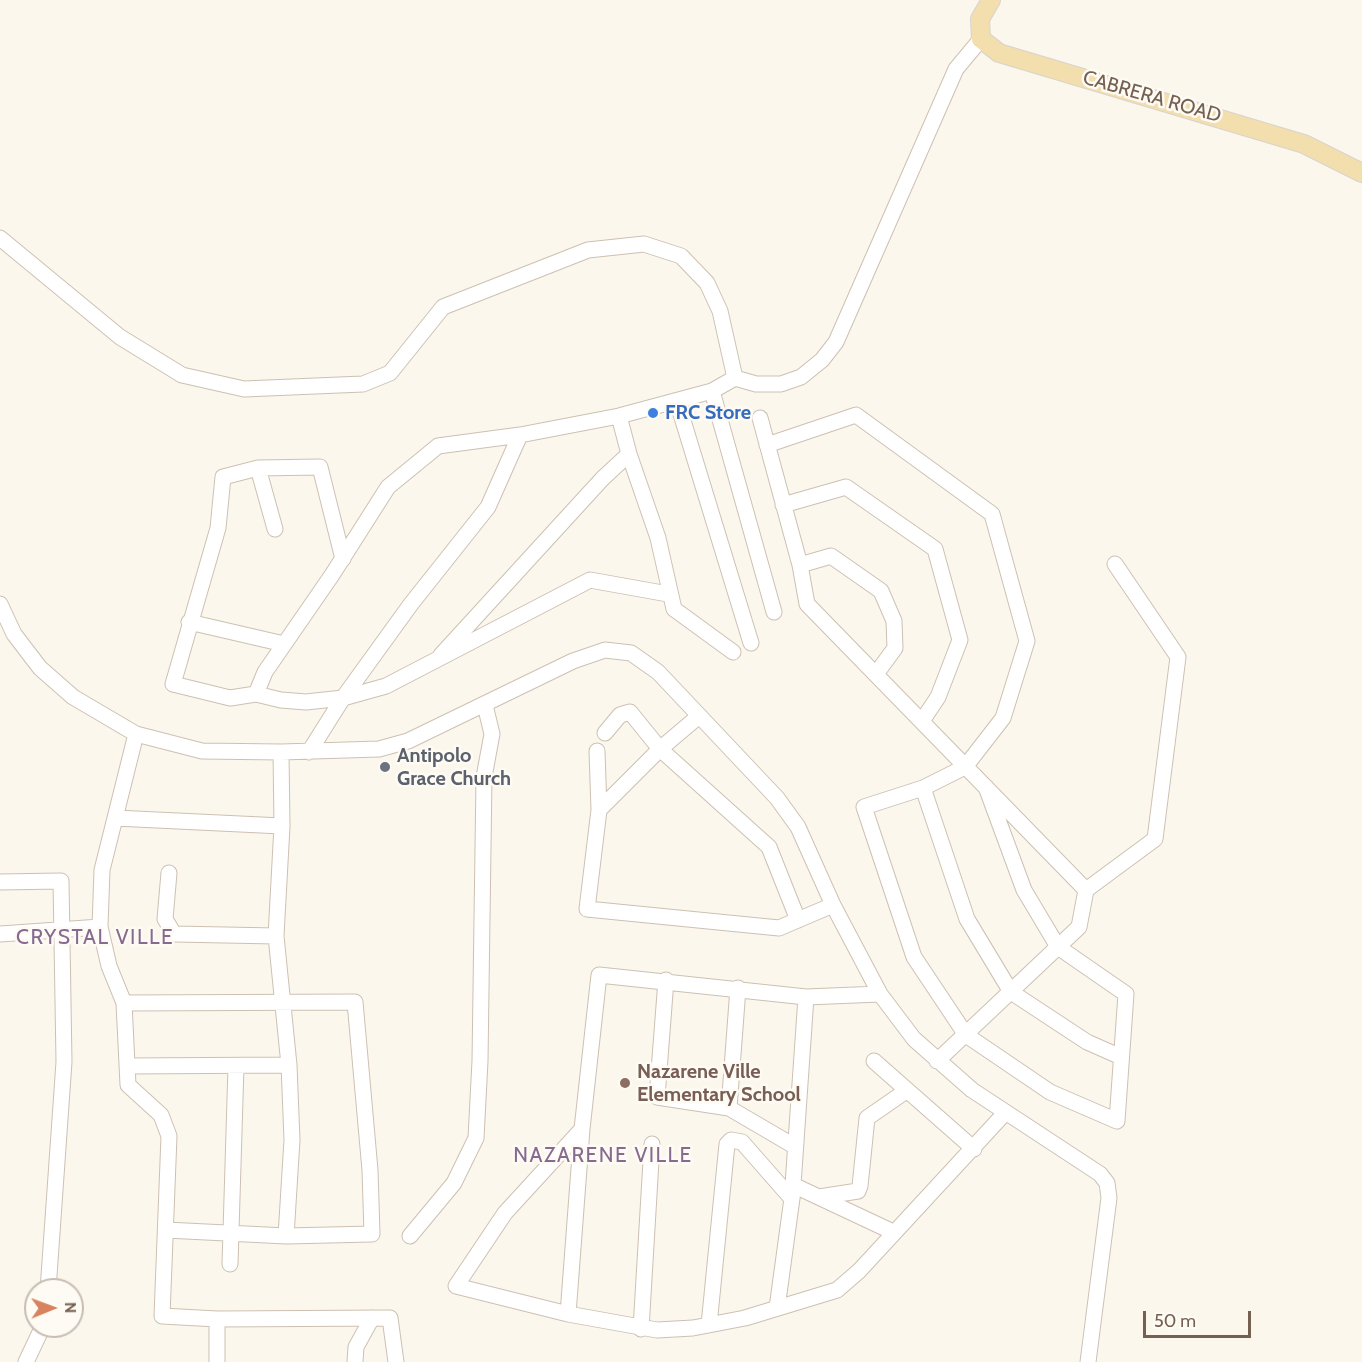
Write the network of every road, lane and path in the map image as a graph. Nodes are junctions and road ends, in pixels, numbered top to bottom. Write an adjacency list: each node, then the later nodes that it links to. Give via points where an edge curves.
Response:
1 (991, 0): 2 (main road, via 980,19)
2 (981, 39): 3 (main road, CABRERA ROAD, via 999,53 1304,144); 5 (street, via 956,69 947,87 836,342 808,371 781,384 756,384)
3 (1362, 173)
4 (0, 238): 5 (street, via 120,337 182,375 244,390 363,384 390,373 443,307 588,250 644,244 681,256 707,283 720,311)
5 (735, 378): 6 (street)
6 (712, 391): 7 (street); 21 (street)
7 (677, 401): 8 (street); 23 (street)
8 (619, 416): 10 (street); 12 (street)
9 (760, 418): 11 (street)
10 (520, 435): 16 (street, via 438,446 388,487); 29 (street, via 488,507)
11 (767, 445): 14 (street); 39 (street, via 856,415 992,514 1027,641 1004,718)
12 (629, 454): 19 (street, via 658,538); 26 (street)
13 (258, 468): 15 (street); 16 (street, via 320,467); 22 (street, via 224,477 218,528)
14 (783, 505): 18 (street); 32 (street, via 846,487 935,549 960,640 938,697)
15 (275, 529)
16 (343, 559): 24 (street)
17 (1115, 564): 47 (street, via 1178,657 1155,839)
18 (800, 565): 27 (street, via 807,604); 27 (street, via 831,556 881,591 894,621 895,648)
19 (668, 594): 25 (street, via 674,609); 26 (street, via 590,580)
20 (0, 604): 34 (street, via 14,634 40,668 73,697)
21 (774, 612)
22 (189, 622): 24 (street); 28 (street, via 173,684 230,698)
23 (751, 643)
24 (284, 644): 28 (street)
25 (733, 652)
26 (433, 663): 29 (street, via 386,686)
27 (876, 674): 32 (street)
28 (256, 694): 29 (street, via 306,702)
29 (343, 698): 38 (street)
30 (485, 705): 31 (street, via 573,661 605,650 631,653 658,672); 38 (street, via 408,741); 82 (street, via 492,734 484,777 476,1138 454,1183)
31 (699, 716): 35 (street); 48 (street, via 777,798 798,827)
32 (922, 721): 39 (street)
33 (605, 733): 35 (street, via 620,715 630,712)
34 (136, 734): 37 (street, via 202,751); 43 (street)
35 (660, 749): 42 (street); 49 (street, via 770,847)
36 (597, 751): 42 (street)
37 (281, 752): 38 (street); 44 (street)
38 (309, 752)
39 (965, 767): 40 (street); 41 (street)
40 (986, 787): 47 (street); 54 (street, via 1024,890)
41 (923, 788): 57 (street, via 967,919); 62 (street, via 864,807 914,957)
42 (599, 810): 49 (street, via 587,909 779,928)
43 (115, 818): 44 (street); 50 (street, via 102,870)
44 (282, 826): 53 (street)
45 (169, 873): 53 (street, via 165,919 174,934)
46 (0, 882): 51 (street, via 62,881)
47 (1086, 890): 54 (street, via 1079,927)
48 (833, 905): 49 (street); 58 (street)
49 (798, 920)
50 (100, 927): 51 (street); 60 (street)
51 (61, 931): 52 (street); 84 (street, via 64,1062)
52 (0, 934)
53 (276, 936): 61 (street)
54 (1058, 947): 57 (street); 63 (street, via 1126,994)
55 (666, 980): 56 (street); 70 (street, via 657,1097); 72 (street, via 598,975)
56 (738, 988): 59 (street); 70 (street)
57 (1011, 992): 62 (street); 63 (street, via 1087,1042)
58 (880, 994): 59 (street); 65 (street, via 914,1039)
59 (806, 997): 74 (street)
60 (124, 1003): 61 (street); 67 (street)
61 (281, 1003): 66 (street); 81 (street, via 355,1002 372,1223 372,1234)
62 (966, 1035): 63 (street, via 1050,1092 1117,1121); 65 (street)
63 (1121, 1057)
64 (874, 1061): 69 (street)
65 (937, 1061): 71 (street)
66 (289, 1065): 68 (street); 81 (street, via 292,1140)
67 (127, 1066): 68 (street); 78 (street, via 128,1085 161,1115 169,1136)
68 (236, 1066): 80 (street)
69 (906, 1091): 75 (street); 77 (street, via 867,1118 858,1191)
70 (729, 1108): 74 (street)
71 (1005, 1113): 75 (street); 96 (street, via 1100,1174 1107,1183 1109,1198)
72 (582, 1129): 86 (street); 86 (street, via 505,1213 456,1286)
73 (652, 1144): 90 (street)
74 (794, 1146): 76 (street)
75 (974, 1149): 79 (street)
76 (792, 1192): 77 (street); 85 (street); 89 (street, via 742,1142 731,1140 727,1144)
77 (819, 1197): 79 (street)
78 (166, 1230): 80 (street); 88 (street, via 162,1316)
79 (893, 1232): 85 (street, via 837,1290)
80 (231, 1233): 81 (street); 83 (street)
81 (286, 1236)
82 (410, 1236)
83 (230, 1264)
84 (49, 1278)
85 (777, 1308): 89 (street)
86 (568, 1314): 90 (street)
87 (372, 1318): 88 (street); 94 (street, via 356,1347); 95 (street, via 390,1318)
88 (217, 1319): 93 (street)
89 (709, 1324): 90 (street)
90 (641, 1329)
91 (37, 1338): 92 (street)
92 (26, 1362)
93 (217, 1362)
94 (355, 1362)
95 (396, 1362)
96 (1088, 1362)

